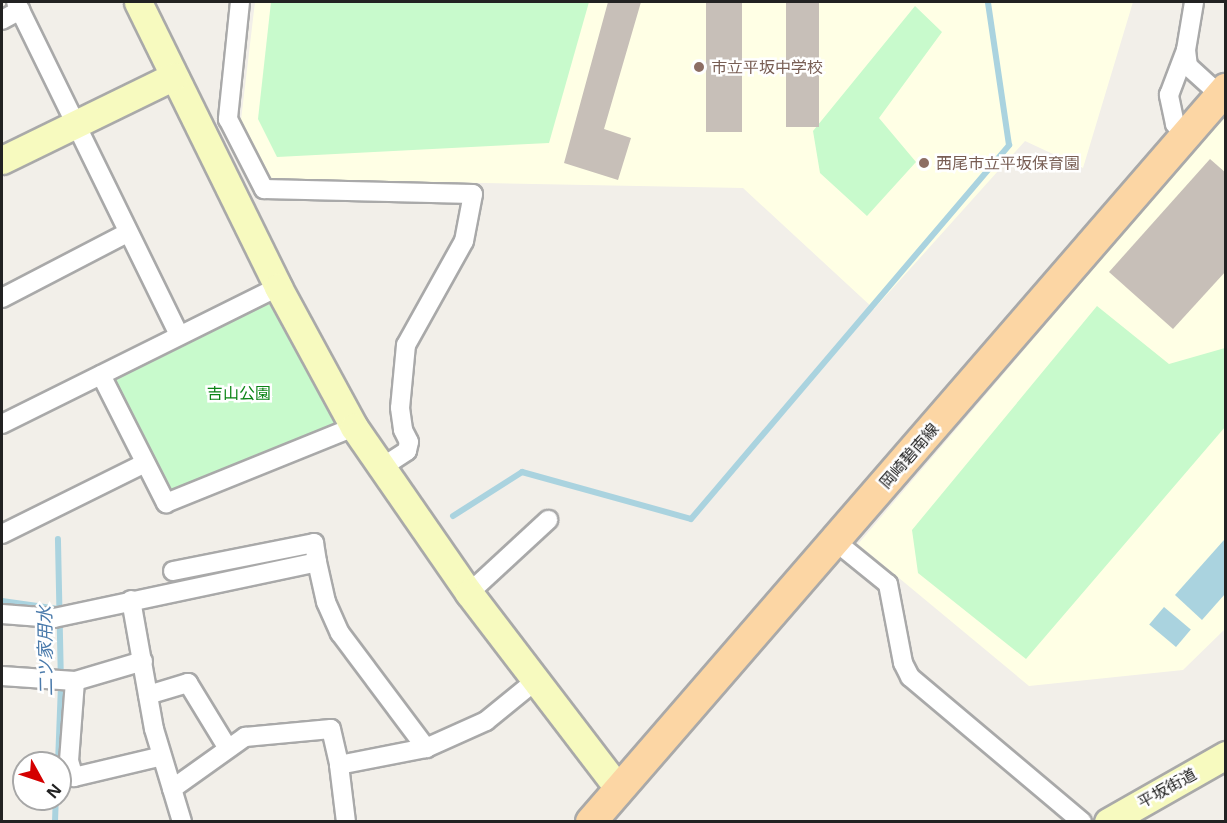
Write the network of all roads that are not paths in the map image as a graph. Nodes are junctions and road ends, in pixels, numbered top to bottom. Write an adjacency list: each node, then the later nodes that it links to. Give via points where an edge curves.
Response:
1 (138, 2): 7 (street)
2 (240, 2): 20 (street, via 228,119 264,189 473,194 464,242 406,345 400,408 403,430 410,442 407,452)
3 (1194, 2): 6 (street)
4 (18, 6): 5 (street); 9 (street)
5 (2, 20)
6 (1186, 50): 8 (street, via 1188,66); 10 (street, via 1169,95 1175,124)
7 (174, 76): 9 (street); 13 (street)
8 (1223, 92): 10 (main road, 岡崎碧南線)
9 (75, 123): 11 (street); 12 (street)
10 (1186, 134): 23 (main road, 岡崎碧南線)
11 (2, 160)
12 (127, 233): 14 (street); 15 (street)
13 (278, 287): 15 (street); 18 (street)
14 (2, 298)
15 (179, 335): 16 (street)
16 (101, 375): 17 (street); 19 (street)
17 (2, 424)
18 (354, 427): 19 (street, via 166,503); 20 (street)
19 (143, 464): 22 (street)
20 (382, 467): 24 (street)
21 (548, 520): 24 (street)
22 (2, 534)
23 (835, 541): 37 (main road, 岡崎碧南線); 42 (street, via 888,584 903,663 910,676)
24 (469, 593): 30 (street)
25 (131, 600): 26 (street, via 54,618); 27 (street); 33 (street, via 187,577 316,556 326,602 340,633)
26 (2, 614)
27 (143, 661): 29 (street); 31 (street)
28 (2, 676): 29 (street)
29 (75, 681): 35 (street, via 69,761 74,777)
30 (535, 681): 33 (street, via 486,722); 37 (street)
31 (148, 695): 32 (street, via 188,683); 35 (street)
32 (227, 747): 36 (street, via 245,737 331,729); 38 (street)
33 (426, 748): 36 (street)
34 (1226, 755): 43 (street, 平坂街道)
35 (162, 756): 38 (street)
36 (339, 765): 40 (street)
37 (618, 788): 41 (main road, 岡崎碧南線)
38 (172, 789): 39 (street)
39 (182, 822)
40 (346, 822)
41 (591, 822)
42 (1082, 822)
43 (1108, 822)

